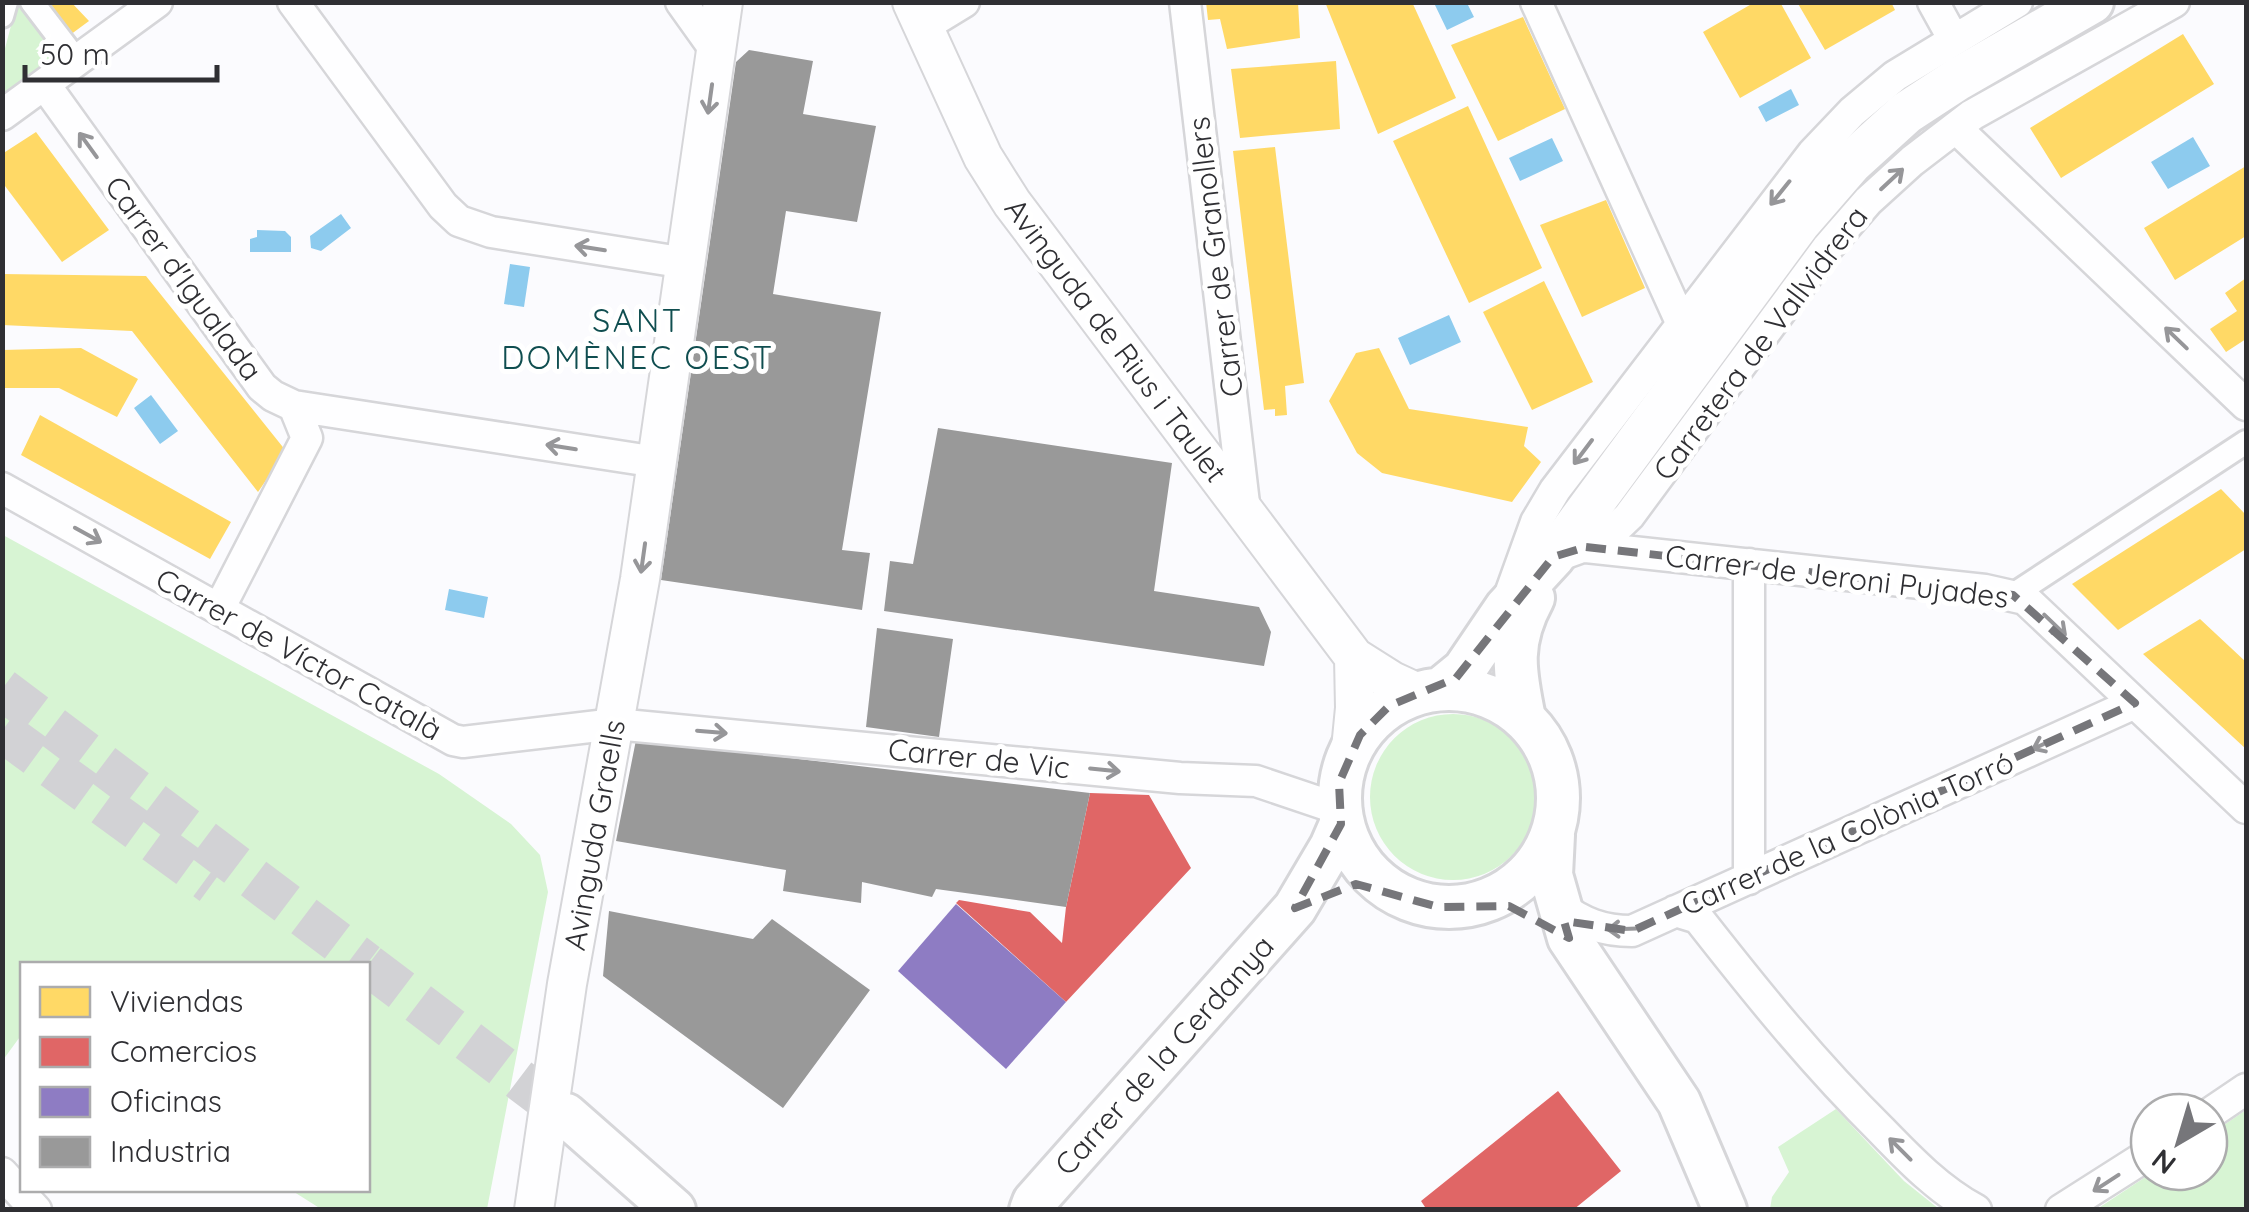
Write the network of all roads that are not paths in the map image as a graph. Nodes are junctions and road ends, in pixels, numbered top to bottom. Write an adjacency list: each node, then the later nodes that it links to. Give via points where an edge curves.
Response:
1 (6, 2): 15 (street)
2 (32, 2): 18 (street)
3 (157, 2): 18 (street)
4 (294, 2): 22 (street, one-way to 4, via 459,221)
5 (681, 2): 17 (street)
6 (723, 2): 17 (street, Avinguda Graells)
7 (964, 2): 14 (street)
8 (1185, 2): 29 (street, Carrer de Granollers)
9 (1536, 2): 23 (street)
10 (1932, 2): 16 (street)
11 (2017, 2): 16 (street, Carretera de Vallvidrera)
12 (2092, 2): 30 (main road, Carretera de Vallvidrera, via 1958,78 1851,163 1799,223)
13 (2174, 2): 21 (street, Carretera de Vallvidrera)
14 (917, 15): 29 (street, Avinguda de Rius i Taulet, via 982,157 1012,203)
15 (2, 16)
16 (1954, 40): 23 (street, Carretera de Vallvidrera, one-way to 23, via 1895,76 1813,152)
17 (716, 50): 22 (street, Avinguda Graells, one-way to 22)
18 (77, 61): 19 (street)
19 (45, 84): 20 (street); 25 (street, Carrer d'Igualada, one-way to 19, via 262,387)
20 (2, 114)
21 (1956, 128): 24 (street, one-way to 21); 30 (street, Carretera de Vallvidrera, one-way to 21, via 1617,529 1828,247 1912,161)
22 (686, 263): 27 (street, Avinguda Graells)
23 (1681, 322): 33 (street, Carretera de Vallvidrera, one-way to 33, via 1554,490)
24 (2246, 405)
25 (294, 406): 27 (street, Carrer d'Igualada, one-way to 25); 34 (street, via 307,438)
26 (2246, 442): 32 (street)
27 (657, 462): 39 (street, Avinguda Graells, one-way to 39)
28 (2, 488): 34 (street, Carrer de Víctor Català, one-way to 34)
29 (1245, 512): 35 (street, Avinguda de Rius i Taulet)
30 (1569, 552): 31 (street, Carrer de Jeroni Pujades); 33 (main road, Carretera de Vallvidrera); 38 (main road, Carretera de Vallvidrera, via 1517,636)
31 (1749, 564): 32 (street, Carrer de Jeroni Pujades); 44 (street)
32 (2013, 594): 37 (street, Carrer de Jeroni Pujades, one-way to 37, via 2040,610)
33 (1506, 608): 36 (main road, Carretera de Vallvidrera, via 1464,670)
34 (218, 609): 39 (street, Carrer de Víctor Català, via 453,740)
35 (1354, 657): 36 (street, Avinguda de Rius i Taulet, via 1392,681); 40 (street)
36 (1430, 690): 38 (main road, via 1484,693); 40 (main road, via 1377,716)
37 (2135, 703): 41 (street, Carrer de Jeroni Pujades); 44 (street, Carrer de la Colònia Torró, one-way to 44)
38 (1524, 718): 43 (main road, via 1548,750 1558,782)
39 (615, 724): 42 (street, Carrer de Vic, one-way to 42, via 1256,780); 54 (street, Avinguda Graells)
40 (1350, 750): 42 (main road, via 1339,783)
41 (2246, 808)
42 (1340, 812): 45 (main road, via 1360,860); 47 (main road, Carrer de la Cerdanya, via 1331,847)
43 (1553, 835): 46 (main road, via 1522,878); 49 (main road, via 1551,875)
44 (1750, 879): 48 (street, Carrer de la Colònia Torró)
45 (1391, 891): 46 (main road, via 1420,904); 47 (main road, Carrer de la Cerdanya, via 1356,884)
46 (1472, 905): 49 (main road, via 1510,906)
47 (1294, 908): 52 (main road, Carrer de la Cerdanya)
48 (1675, 910): 49 (street, Carrer de la Colònia Torró, one-way to 49, via 1632,931); 58 (street, one-way to 48, via 1916,1166 1843,1093 1698,918)
49 (1564, 922): 57 (main road, via 1679,1102)
50 (2129, 1167): 59 (street, one-way to 59)
51 (2, 1173): 53 (street)
52 (1028, 1207)
53 (36, 1210)
54 (534, 1210)
55 (628, 1210): 56 (main road, via 564,1131)
56 (674, 1210)
57 (1725, 1210)
58 (1976, 1210)
59 (2061, 1210)

